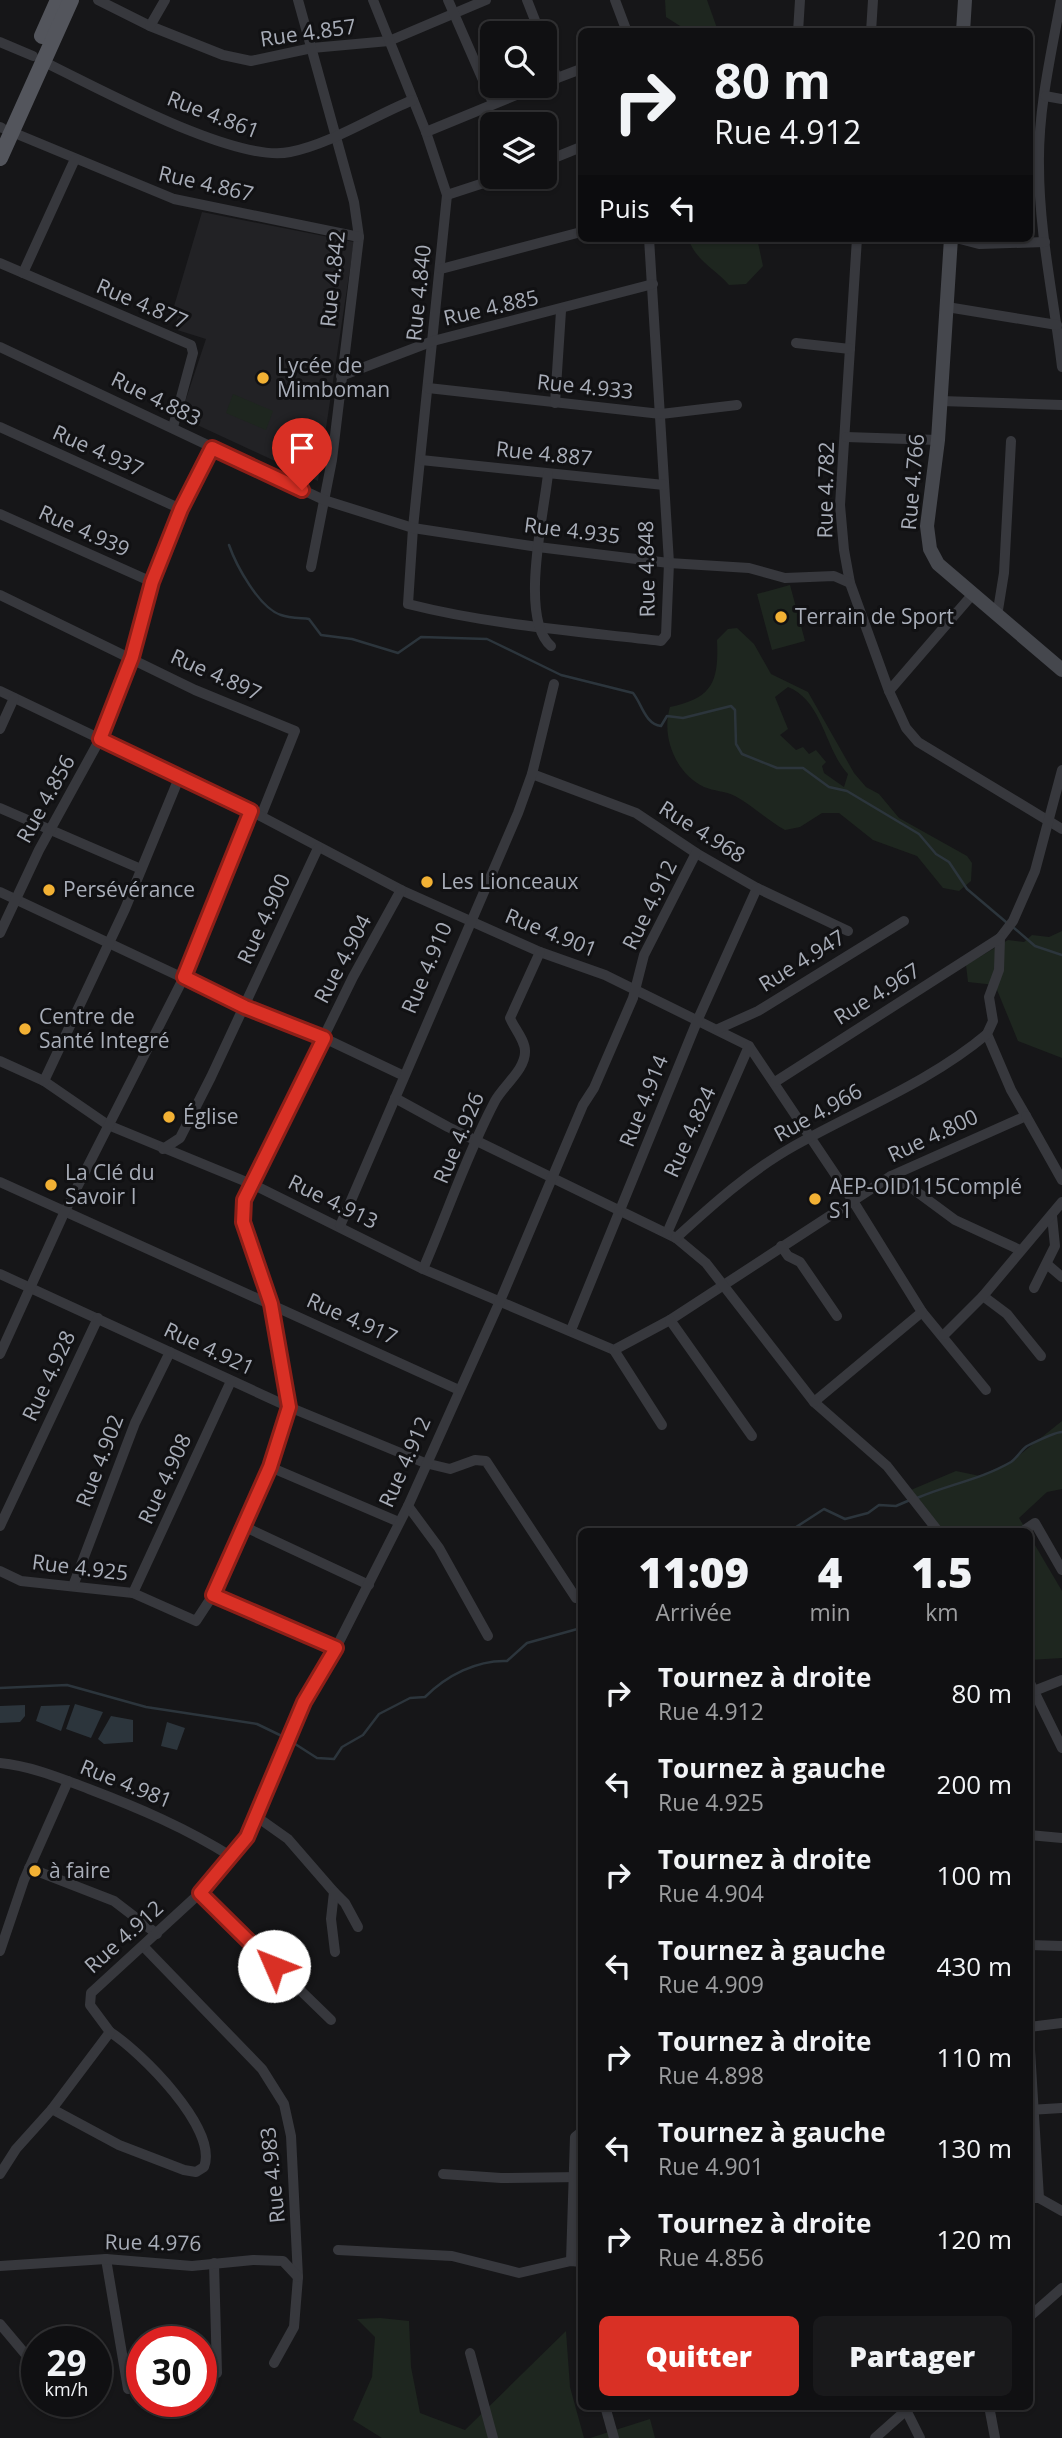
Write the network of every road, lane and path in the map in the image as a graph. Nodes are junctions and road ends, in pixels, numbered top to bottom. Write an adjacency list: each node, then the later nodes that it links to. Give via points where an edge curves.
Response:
1 (58, 0): 25 (main road)
2 (71, 0): 25 (main road)
3 (98, 0): 17 (street, Rue 4.857)
4 (165, 0): 17 (street)
5 (298, 0): 24 (street, Rue 4.842)
6 (373, 0): 22 (street, Rue 4.840)
7 (448, 0): 15 (street)
8 (486, 0): 15 (street, Rue 4.857)
9 (527, 0): 16 (street)
10 (615, 0): 18 (street)
11 (800, 0): 19 (street)
12 (873, 0): 20 (street)
13 (965, 0): 21 (street)
14 (1061, 0): 28 (street)
15 (454, 14): 22 (street, Rue 4.857); 32 (street)
16 (535, 21)
17 (150, 26): 24 (street, Rue 4.857, via 237,60)
18 (626, 28)
19 (798, 28)
20 (871, 28)
21 (963, 28)
22 (389, 41): 24 (street, Rue 4.857); 31 (street, Rue 4.840)
23 (0, 42): 25 (street, Rue 4.861)
24 (312, 48): 35 (street, Rue 4.842)
25 (38, 59): 33 (main road); 35 (street, Rue 4.861, via 237,149 282,154)
26 (578, 70): 27 (street)
27 (557, 78)
28 (1045, 96): 30 (street); 40 (street)
29 (506, 98): 32 (street)
30 (1062, 99)
31 (413, 100): 34 (street, Rue 4.840); 35 (street, Rue 4.861)
32 (493, 103): 34 (street)
33 (4, 130): 38 (main road); 39 (street, Rue 4.867)
34 (426, 132): 42 (street, Rue 4.840)
35 (334, 136): 44 (street, Rue 4.842, via 354,202)
36 (578, 148): 37 (street)
37 (557, 157)
38 (0, 158)
39 (75, 159): 44 (street, Rue 4.867, via 174,199); 52 (street)
40 (1034, 162): 49 (street)
41 (480, 184): 42 (street)
42 (447, 195): 51 (street, Rue 4.840)
43 (578, 233): 51 (street)
44 (359, 237): 62 (street, Rue 4.842)
45 (649, 242): 53 (street, Rue 4.848)
46 (857, 242): 60 (street, Rue 4.782)
47 (951, 242): 54 (street, Rue 4.766)
48 (971, 242): 49 (street)
49 (1045, 242): 56 (street)
50 (0, 263): 52 (street, Rue 4.877)
51 (441, 269): 57 (street, Rue 4.840)
52 (23, 273): 70 (street, Rue 4.877, via 191,345 193,353)
53 (653, 284): 55 (street, Rue 4.885); 68 (street, Rue 4.848)
54 (947, 307): 56 (street); 64 (street, Rue 4.766)
55 (561, 310): 57 (street, Rue 4.885); 65 (street)
56 (1057, 325): 61 (street)
57 (433, 341): 62 (street, Rue 4.885); 63 (street, Rue 4.840)
58 (796, 343): 60 (street)
59 (0, 347): 70 (street, Rue 4.883)
60 (850, 349): 71 (street, Rue 4.782)
61 (1062, 367)
62 (341, 376): 78 (street, Rue 4.842)
63 (428, 388): 65 (street, Rue 4.933); 75 (street, Rue 4.840)
64 (941, 401): 67 (street); 72 (street, Rue 4.766)
65 (555, 403): 68 (street, Rue 4.933)
66 (737, 405): 68 (street, Rue 4.933)
67 (1062, 405)
68 (661, 414): 77 (street, Rue 4.848)
69 (0, 427): 79 (street, Rue 4.937)
70 (173, 427): 74 (street, Rue 4.883)
71 (846, 437): 72 (street); 86 (street, Rue 4.782, via 840,505)
72 (938, 440): 87 (street, Rue 4.766, via 927,526 930,549 938,564)
73 (1011, 441): 90 (street, via 1004,573)
74 (212, 448): 78 (street, Rue 4.883); 79 (street, Rue 4.856)
75 (421, 460): 76 (street, Rue 4.887); 81 (street, Rue 4.840)
76 (548, 474): 77 (street, Rue 4.887); 82 (street)
77 (664, 485): 83 (street, Rue 4.848)
78 (324, 500): 81 (street, Rue 4.883); 84 (street, Rue 4.842)
79 (181, 509): 85 (street, Rue 4.856)
80 (0, 514): 85 (street, Rue 4.939)
81 (413, 528): 82 (street, Rue 4.935); 89 (street, Rue 4.840)
82 (538, 547): 83 (street, Rue 4.935); 91 (street, via 534,574)
83 (669, 563): 86 (street, Rue 4.935, via 749,568 785,578 834,576); 91 (street, Rue 4.848, via 669,617 661,641)
84 (311, 567)
85 (152, 582): 93 (street, Rue 4.856)
86 (850, 583): 97 (street, Rue 4.782)
87 (972, 595): 90 (street, Rue 4.766); 97 (street)
88 (0, 596): 93 (street, Rue 4.897)
89 (408, 604): 91 (street, Rue 4.848)
90 (997, 616): 94 (street, Rue 4.766)
91 (539, 627): 92 (street)
92 (551, 646)
93 (132, 657): 100 (street, Rue 4.856); 105 (street, Rue 4.897, via 195,690 295,732)
94 (1061, 667)
95 (554, 684): 102 (street, Rue 4.910)
96 (0, 691): 98 (street, Rue 4.901)
97 (889, 691): 106 (street, Rue 4.782, via 906,728 918,742)
98 (14, 698): 99 (street); 100 (street, Rue 4.901)
99 (0, 729)
100 (100, 739): 103 (street, Rue 4.901); 108 (street, Rue 4.856)
101 (1062, 772): 106 (street)
102 (532, 774): 110 (street, Rue 4.968, via 636,813); 116 (street, Rue 4.910)
103 (179, 778): 105 (street, Rue 4.901); 111 (street)
104 (0, 808): 108 (street)
105 (256, 814): 109 (street, Rue 4.901); 123 (street)
106 (1048, 822): 107 (street, Rue 4.782); 118 (street, via 1035,871)
107 (1062, 829)
108 (51, 831): 111 (street); 115 (street, Rue 4.856)
109 (318, 848): 113 (street, Rue 4.901); 125 (street, Rue 4.900)
110 (696, 853): 112 (street, Rue 4.968); 124 (street, Rue 4.912, via 644,956)
111 (141, 869): 121 (street)
112 (757, 888): 119 (street, Rue 4.968); 126 (street, Rue 4.914)
113 (401, 890): 116 (street, Rue 4.901); 129 (street, Rue 4.904)
114 (0, 892): 115 (street)
115 (16, 900): 120 (street, Rue 4.856); 121 (street)
116 (469, 920): 122 (street, Rue 4.901); 132 (street, Rue 4.910)
117 (905, 921): 127 (street, Rue 4.947, via 758,1011)
118 (1007, 930): 128 (street, via 989,997 993,1021); 134 (street, Rue 4.967)
119 (848, 931)
120 (0, 933)
121 (109, 944): 123 (street); 133 (street)
122 (540, 951): 124 (street, Rue 4.901, via 605,975); 139 (street, Rue 4.926, via 509,1018 523,1041 522,1065 501,1090)
123 (184, 977): 125 (street); 137 (street)
124 (635, 992): 126 (street, Rue 4.901); 142 (street, Rue 4.912)
125 (245, 1007): 129 (street); 140 (street, Rue 4.900, via 180,1138)
126 (698, 1019): 127 (street, Rue 4.901); 149 (street, Rue 4.914)
127 (718, 1029): 130 (street, Rue 4.901)
128 (987, 1034): 136 (street); 138 (street, Rue 4.966, via 962,1055)
129 (324, 1038): 132 (street); 145 (street, Rue 4.904)
130 (748, 1046): 134 (street, Rue 4.901); 152 (street, Rue 4.824)
131 (0, 1061): 133 (street, Rue 4.913)
132 (402, 1075): 135 (street, Rue 4.910)
133 (44, 1081): 137 (street, Rue 4.913)
134 (775, 1082): 138 (street, Rue 4.901)
135 (395, 1098): 139 (street); 151 (street, Rue 4.910)
136 (1026, 1116): 141 (street, Rue 4.800); 143 (street)
137 (108, 1125): 140 (street, Rue 4.913); 148 (street)
138 (810, 1139): 146 (street, Rue 4.901); 152 (street, Rue 4.966, via 794,1145)
139 (477, 1141): 142 (street); 156 (street, Rue 4.926)
140 (163, 1149): 145 (street, Rue 4.913)
141 (891, 1176): 146 (street, Rue 4.800); 154 (street, via 955,1220)
142 (554, 1177): 149 (street); 163 (street, Rue 4.912)
143 (1062, 1180)
144 (0, 1182): 148 (street, Rue 4.917)
145 (254, 1185): 151 (street, Rue 4.913); 164 (street, Rue 4.904, via 244,1200 243,1222)
146 (853, 1201): 153 (street, Rue 4.800); 165 (street, Rue 4.901)
147 (1062, 1202): 150 (street)
148 (65, 1211): 160 (street); 164 (street, Rue 4.917)
149 (617, 1211): 152 (street); 169 (street, Rue 4.914)
150 (1052, 1216): 154 (street); 155 (street, via 1055,1246)
151 (340, 1226): 156 (street, Rue 4.913)
152 (671, 1236): 159 (street, via 706,1262)
153 (781, 1246): 159 (street, Rue 4.800); 166 (street, via 800,1262)
154 (1020, 1250): 162 (street)
155 (1048, 1265): 158 (street); 161 (street)
156 (423, 1269): 163 (street, Rue 4.913)
157 (0, 1274): 160 (street, Rue 4.921)
158 (1062, 1277)
159 (723, 1286): 168 (street, Rue 4.800); 178 (street)
160 (31, 1287): 167 (street, Rue 4.921); 173 (street)
161 (1034, 1288)
162 (983, 1296): 170 (street); 174 (street, via 1007,1314)
163 (500, 1301): 169 (street); 176 (street, Rue 4.912)
164 (271, 1304): 176 (street, Rue 4.917); 179 (street, Rue 4.904)
165 (922, 1312): 170 (street, Rue 4.901); 178 (street)
166 (836, 1316)
167 (98, 1318): 172 (street, Rue 4.921); 186 (street, Rue 4.928)
168 (670, 1320): 171 (street, Rue 4.800); 181 (street)
169 (571, 1331): 171 (street)
170 (944, 1335): 177 (street, Rue 4.901)
171 (614, 1350): 180 (street)
172 (170, 1352): 175 (street, Rue 4.921); 193 (street, Rue 4.902, via 135,1423)
173 (0, 1354)
174 (1041, 1356)
175 (231, 1381): 179 (street, Rue 4.921); 194 (street, Rue 4.908)
176 (459, 1390): 182 (street, Rue 4.912)
177 (986, 1391)
178 (814, 1402): 188 (street, via 887,1466)
179 (289, 1407): 182 (street, Rue 4.921); 183 (street, Rue 4.904)
180 (662, 1425)
181 (752, 1436)
182 (425, 1463): 184 (street, Rue 4.912); 196 (street, Rue 4.921, via 450,1469 486,1461)
183 (270, 1467): 185 (street); 187 (street, Rue 4.904)
184 (408, 1506): 185 (street, Rue 4.912); 197 (street, via 439,1548)
185 (400, 1522): 192 (street, Rue 4.912)
186 (0, 1526)
187 (243, 1526): 192 (street); 195 (street, Rue 4.904)
188 (936, 1528)
189 (1028, 1528): 190 (street, via 1035,1523)
190 (1062, 1570)
191 (0, 1571): 193 (street, Rue 4.925, via 21,1581)
192 (369, 1585): 198 (street, Rue 4.912)
193 (73, 1586): 194 (street, Rue 4.925)
194 (133, 1594): 195 (street, Rue 4.925, via 196,1621)
195 (213, 1595): 198 (street)
196 (576, 1598)
197 (488, 1636)
198 (336, 1648): 205 (street, Rue 4.912, via 304,1702)
199 (1062, 1680): 200 (street)
200 (1033, 1686)
201 (1033, 1688): 202 (street)
202 (1062, 1748)
203 (0, 1763): 204 (street, Rue 4.981)
204 (68, 1781): 208 (street, Rue 4.981, via 188,1830); 209 (street)
205 (257, 1817): 208 (street, Rue 4.912); 210 (street, via 288,1839)
206 (1033, 1835): 207 (street)
207 (1062, 1838)
208 (232, 1857): 211 (street, Rue 4.912)
209 (29, 1868): 213 (street, via 114,1901); 217 (street)
210 (334, 1892): 212 (street); 218 (street)
211 (200, 1893): 213 (street, Rue 4.912); 219 (street)
212 (358, 1927)
213 (157, 1934): 216 (street, Rue 4.912)
214 (1033, 1945): 215 (street)
215 (1062, 1946)
216 (144, 1947): 222 (street, Rue 4.912, via 91,1993 90,2005); 238 (street, Rue 4.983, via 214,2016 278,2091 291,2136)
217 (0, 1951)
218 (335, 1952)
219 (331, 2020)
220 (1062, 2023): 221 (street)
221 (1033, 2027)
222 (110, 2032): 224 (street); 224 (street, Rue 4.912, via 128,2043 190,2116 204,2140 204,2167 195,2172 184,2170 120,2145)
223 (1062, 2108): 225 (street)
224 (52, 2109): 228 (street)
225 (1033, 2110)
226 (578, 2134): 230 (street)
227 (1033, 2154): 231 (street)
228 (0, 2174)
229 (443, 2174): 230 (street)
230 (578, 2177): 235 (street)
231 (1034, 2198): 232 (street)
232 (1062, 2211)
233 (338, 2250): 235 (street, via 452,2256 519,2273)
234 (106, 2259): 236 (street, Rue 4.976, via 192,2266); 237 (street, Rue 4.976); 246 (street)
235 (576, 2262)
236 (214, 2263): 238 (street, Rue 4.976, via 283,2261); 242 (street)
237 (0, 2266)
238 (298, 2277): 245 (street, Rue 4.983, via 294,2328)
239 (1062, 2288): 240 (street)
240 (1033, 2313)
241 (0, 2325): 243 (street)
242 (216, 2326)
243 (21, 2349)
244 (470, 2353): 251 (street)
245 (274, 2363)
246 (126, 2377)
247 (607, 2410): 252 (street)
248 (907, 2410): 253 (street)
249 (910, 2410): 254 (street)
250 (990, 2410): 255 (street)
251 (493, 2438)
252 (614, 2438)
253 (875, 2438)
254 (920, 2438)
255 (995, 2438)

